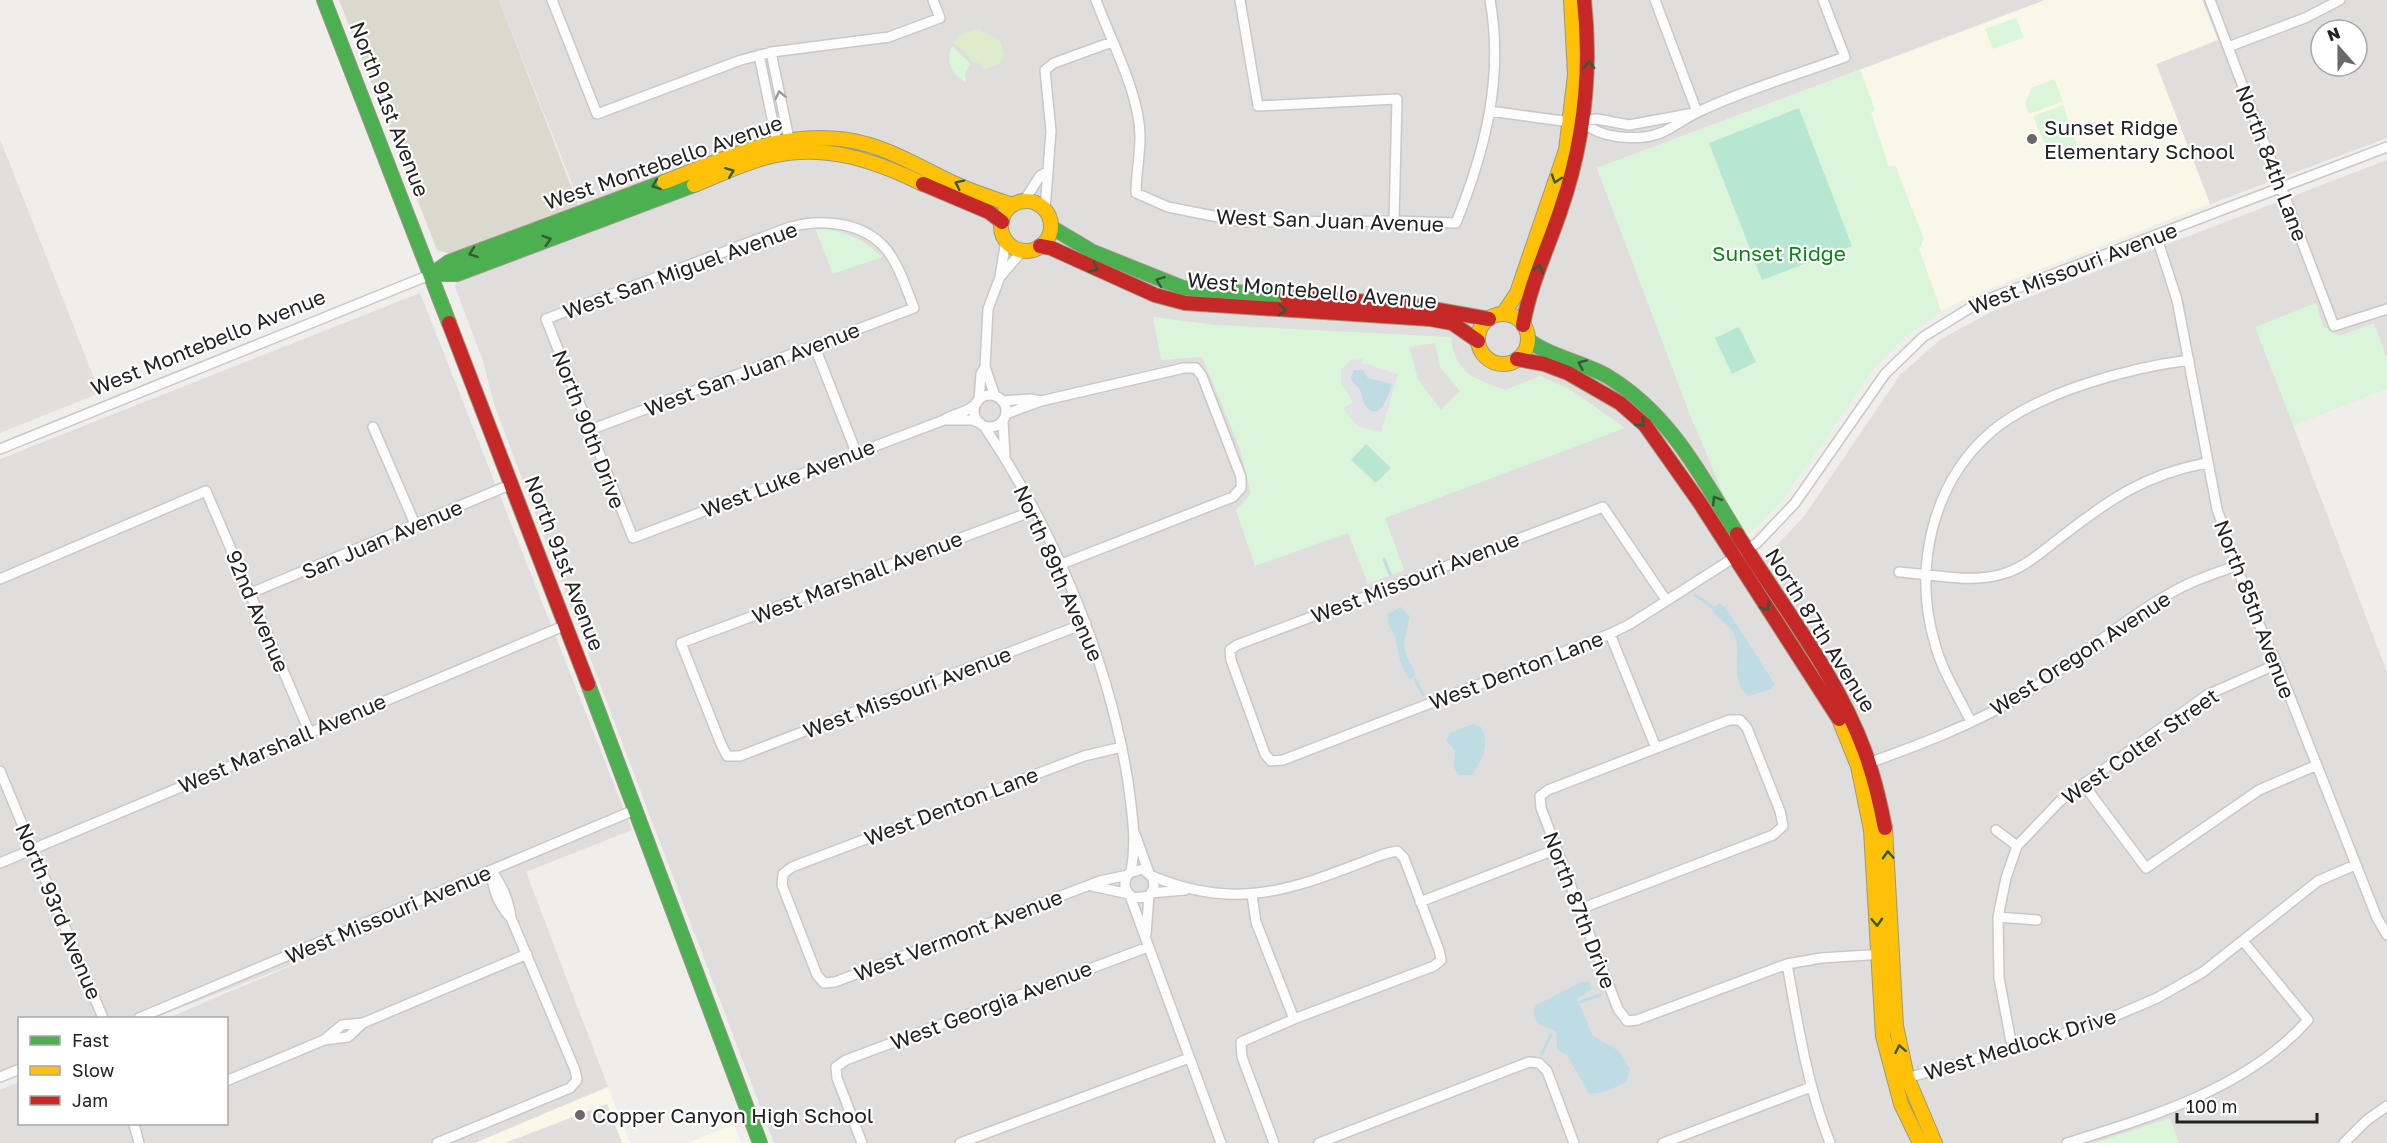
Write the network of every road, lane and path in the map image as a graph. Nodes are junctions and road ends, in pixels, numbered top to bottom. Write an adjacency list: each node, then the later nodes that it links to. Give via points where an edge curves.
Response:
1 (324, 0): 35 (street, North 91st Avenue)
2 (552, 0): 16 (street, via 597,114)
3 (933, 0): 15 (street, via 940,18 889,37)
4 (1096, 0): 13 (street)
5 (1240, 0): 28 (street, via 1258,106 1396,99)
6 (1490, 0): 17 (street, via 1494,37)
7 (1571, 0): 20 (street)
8 (1584, 0): 20 (street, one-way to 8, via 1588,85)
9 (1654, 0): 18 (street)
10 (1823, 0): 18 (street, via 1845,57)
11 (2210, 0): 14 (street, North 84th Lane)
12 (2340, 0): 14 (street)
13 (1112, 42): 24 (street, via 1045,70 1051,131); 28 (street, West San Juan Avenue, via 1137,115 1140,137 1136,193 1168,207 1243,222)
14 (2228, 48): 25 (street, North 84th Lane)
15 (771, 52): 16 (street); 22 (street, one-way to 15)
16 (759, 55): 22 (street)
17 (1491, 111): 20 (street); 28 (street, West San Juan Avenue, via 1473,181 1456,223)
18 (1697, 112): 19 (street); 21 (street, via 1670,130)
19 (1650, 121): 20 (street, via 1629,125 1597,119); 21 (street)
20 (1576, 123): 21 (street, via 1595,132 1623,137); 39 (street, one-way to 39, via 1517,293); 42 (street, one-way to 20, via 1529,296 1572,172)
21 (1654, 135)
22 (784, 147): 26 (street, West Montebello Avenue, one-way to 22, via 980,194 863,141 838,137); 29 (street, West Montebello Avenue, via 836,152 878,163 989,212); 35 (street, West Montebello Avenue, via 449,262)
23 (2387, 147): 25 (street, West Missouri Avenue)
24 (1047, 172): 26 (street); 27 (street)
25 (2282, 187): 31 (street, West Missouri Avenue); 38 (street, North 84th Lane, via 2334,326)
26 (1018, 203): 27 (street, via 1038,204); 29 (street, via 1006,212)
27 (1045, 210): 30 (street)
28 (1394, 221)
29 (1002, 222): 32 (street)
30 (1051, 227): 33 (street); 41 (street, West Montebello Avenue, one-way to 30, via 1410,304 1182,288 1066,240)
31 (2156, 235): 47 (street, North 85th Avenue, via 2177,300); 65 (street, West Missouri Avenue, via 1978,303 1928,332 1885,374 1795,503)
32 (1006, 240): 34 (street); 36 (street)
33 (1040, 246): 34 (street); 44 (street, West Montebello Avenue, one-way to 44, via 1155,295 1185,303 1430,319 1452,323)
34 (1023, 250): 36 (street)
35 (432, 274): 57 (street, West Montebello Avenue); 61 (street, North 91st Avenue)
36 (1000, 277): 48 (street, via 988,309)
37 (914, 308): 40 (street, West San Miguel Avenue, via 885,248 873,238 833,222 811,222); 45 (street, West San Juan Avenue)
38 (2387, 309)
39 (1503, 314): 41 (street); 42 (street)
40 (546, 319): 56 (street, North 90th Drive)
41 (1489, 319): 44 (street, via 1480,329)
42 (1523, 325): 43 (street)
43 (1528, 340): 46 (street); 65 (street, North 87th Avenue, one-way to 43, via 1690,458 1649,408 1604,374 1547,352)
44 (1478, 341): 46 (street, via 1491,360 1503,363)
45 (814, 345): 56 (street, West San Juan Avenue); 58 (street)
46 (1517, 359): 66 (street, North 87th Avenue, one-way to 66, via 1568,373 1620,403 1645,424)
47 (2189, 360): 60 (street, North 85th Avenue); 70 (street, via 2148,365 2080,387 2015,415 1991,432 1949,486 1931,530)
48 (984, 367): 49 (street); 51 (street)
49 (998, 398): 50 (street); 51 (street); 52 (street)
50 (1041, 401): 52 (street); 67 (street, via 1196,368 1236,466 1241,488 1233,496)
51 (977, 402): 53 (street, West Luke Avenue, via 971,409); 54 (street, via 975,414)
52 (1004, 418): 54 (street, via 994,427); 59 (street, North 89th Avenue)
53 (944, 420): 54 (street, West Luke Avenue, via 973,420); 58 (street, West Luke Avenue)
54 (982, 425): 59 (street, North 89th Avenue)
55 (373, 427): 63 (street)
56 (590, 430): 64 (street, North 90th Drive)
57 (0, 449)
58 (856, 452): 64 (street, West Luke Avenue)
59 (1005, 456): 62 (street, North 89th Avenue)
60 (2206, 463): 68 (street, North 85th Avenue); 70 (street, via 2173,470 2131,488 2028,563 2002,574 1986,578)
61 (512, 484): 63 (street, San Juan Avenue); 75 (street, North 91st Avenue)
62 (1033, 511): 67 (street, North 89th Avenue); 82 (street, West Marshall Avenue, via 681,643)
63 (414, 525): 72 (street, San Juan Avenue)
64 (633, 538)
65 (1746, 550): 66 (street, West Denton Lane); 84 (street, North 87th Avenue, via 1837,689)
66 (1734, 558): 73 (street, West Denton Lane); 84 (street, North 87th Avenue, one-way to 84, via 1837,715)
67 (1059, 565): 74 (street, North 89th Avenue)
68 (2235, 566): 77 (street, North 85th Avenue); 78 (street, West Oregon Avenue, via 2155,602 2029,690)
69 (1899, 572): 70 (street)
70 (1925, 573): 78 (street, via 1926,604 1935,646)
71 (0, 579): 72 (street, 92nd Avenue, via 206,490)
72 (251, 593): 79 (street, 92nd Avenue)
73 (1666, 600): 76 (street, West Denton Lane); 83 (street, West Missouri Avenue, via 1603,507 1237,645 1230,650 1231,660 1265,754)
74 (1086, 623): 80 (street, North 89th Avenue); 82 (street, West Missouri Avenue, via 740,756)
75 (566, 625): 79 (street, West Marshall Avenue); 88 (street, North 91st Avenue)
76 (1611, 634): 81 (street); 83 (street, West Denton Lane, via 1283,760)
77 (2277, 664): 85 (street, North 85th Avenue); 87 (street, West Colter Street, via 2207,695)
78 (1971, 722): 84 (street, West Oregon Avenue)
79 (309, 731): 93 (street, West Marshall Avenue)
80 (1122, 747): 90 (street, North 89th Avenue); 115 (street, West Denton Lane, via 1084,756 792,867 783,874 782,885 817,975)
81 (1656, 748): 92 (street, North 87th Drive, via 1540,796); 105 (street, via 1729,720 1740,720 1748,728 1783,826 1773,835)
82 (727, 756)
83 (1271, 761)
84 (1864, 764): 113 (street, North 87th Avenue, via 1880,794 1886,837)
85 (2317, 765): 87 (street, via 2259,790 2146,868); 95 (street, North 85th Avenue)
86 (0, 771): 93 (street, North 93rd Avenue)
87 (2084, 785): 91 (street, West Colter Street, via 2060,801)
88 (637, 809): 96 (street, West Missouri Avenue); 131 (street, North 91st Avenue)
89 (1996, 830): 91 (street)
90 (1135, 834): 97 (street, North 89th Avenue); 98 (street, North 89th Avenue)
91 (2017, 846): 106 (street)
92 (1557, 849): 104 (street); 105 (street, North 87th Drive)
93 (33, 850): 94 (street, West Marshall Avenue); 116 (street, North 93rd Avenue)
94 (0, 863)
95 (2355, 865): 108 (street, North 85th Avenue); 110 (street, West Medlock Drive, via 2318,881)
96 (491, 870): 112 (street, via 492,885); 117 (street, West Missouri Avenue)
97 (1129, 874): 98 (street, via 1138,869); 99 (street, West Vermont Avenue); 102 (street, via 1124,882)
98 (1151, 875): 100 (street); 101 (street, via 1154,883)
99 (1092, 886): 102 (street); 115 (street, West Vermont Avenue, via 836,982)
100 (1185, 890): 101 (street); 103 (street)
101 (1150, 894): 102 (street, via 1140,899); 109 (street)
102 (1129, 895): 109 (street)
103 (1252, 896): 104 (street, via 1299,886 1397,851 1404,858); 118 (street, via 1256,922)
104 (1420, 902): 118 (street, via 1441,960)
105 (1580, 909): 114 (street, North 87th Drive, via 1618,1009 1627,1021)
106 (1998, 917): 107 (street); 119 (street, via 1999,978)
107 (2037, 920)
108 (2387, 935)
109 (1146, 936): 111 (street)
110 (2243, 941): 119 (street, West Medlock Drive, via 2203,972 2157,998 2108,1019); 142 (street, via 2308,1020 2293,1038 2209,1091 2165,1112)
111 (1148, 947): 120 (street); 132 (street, West Georgia Avenue, via 846,1060 836,1067 837,1078)
112 (526, 954): 124 (street, via 363,1023 348,1037 324,1040); 130 (street, via 577,1080 570,1088)
113 (1885, 954): 114 (street); 123 (street, North 87th Avenue, one-way to 113); 125 (street, North 87th Avenue, via 1884,1036)
114 (1787, 964): 126 (street)
115 (824, 983)
116 (103, 1017)
117 (141, 1017)
118 (1294, 1019): 135 (street, via 1241,1042 1242,1057)
119 (2012, 1047): 123 (street, West Medlock Drive)
120 (1190, 1058): 133 (street); 134 (street)
121 (18, 1070): 122 (street)
122 (0, 1077)
123 (1907, 1078): 125 (street, West Medlock Drive); 141 (street, North 87th Avenue)
124 (228, 1080)
125 (1894, 1083): 140 (street, North 87th Avenue)
126 (1811, 1087): 138 (street); 139 (street)
127 (2387, 1106): 143 (street)
128 (134, 1125): 129 (street)
129 (139, 1143)
130 (437, 1143)
131 (760, 1143)
132 (862, 1143)
133 (960, 1143)
134 (1221, 1143)
135 (1275, 1143)
136 (1319, 1143): 137 (street, via 1529,1062 1539,1063 1547,1071)
137 (1574, 1143)
138 (1663, 1143)
139 (1830, 1143)
140 (1920, 1143)
141 (1935, 1143)
142 (2067, 1143)
143 (2344, 1143)

